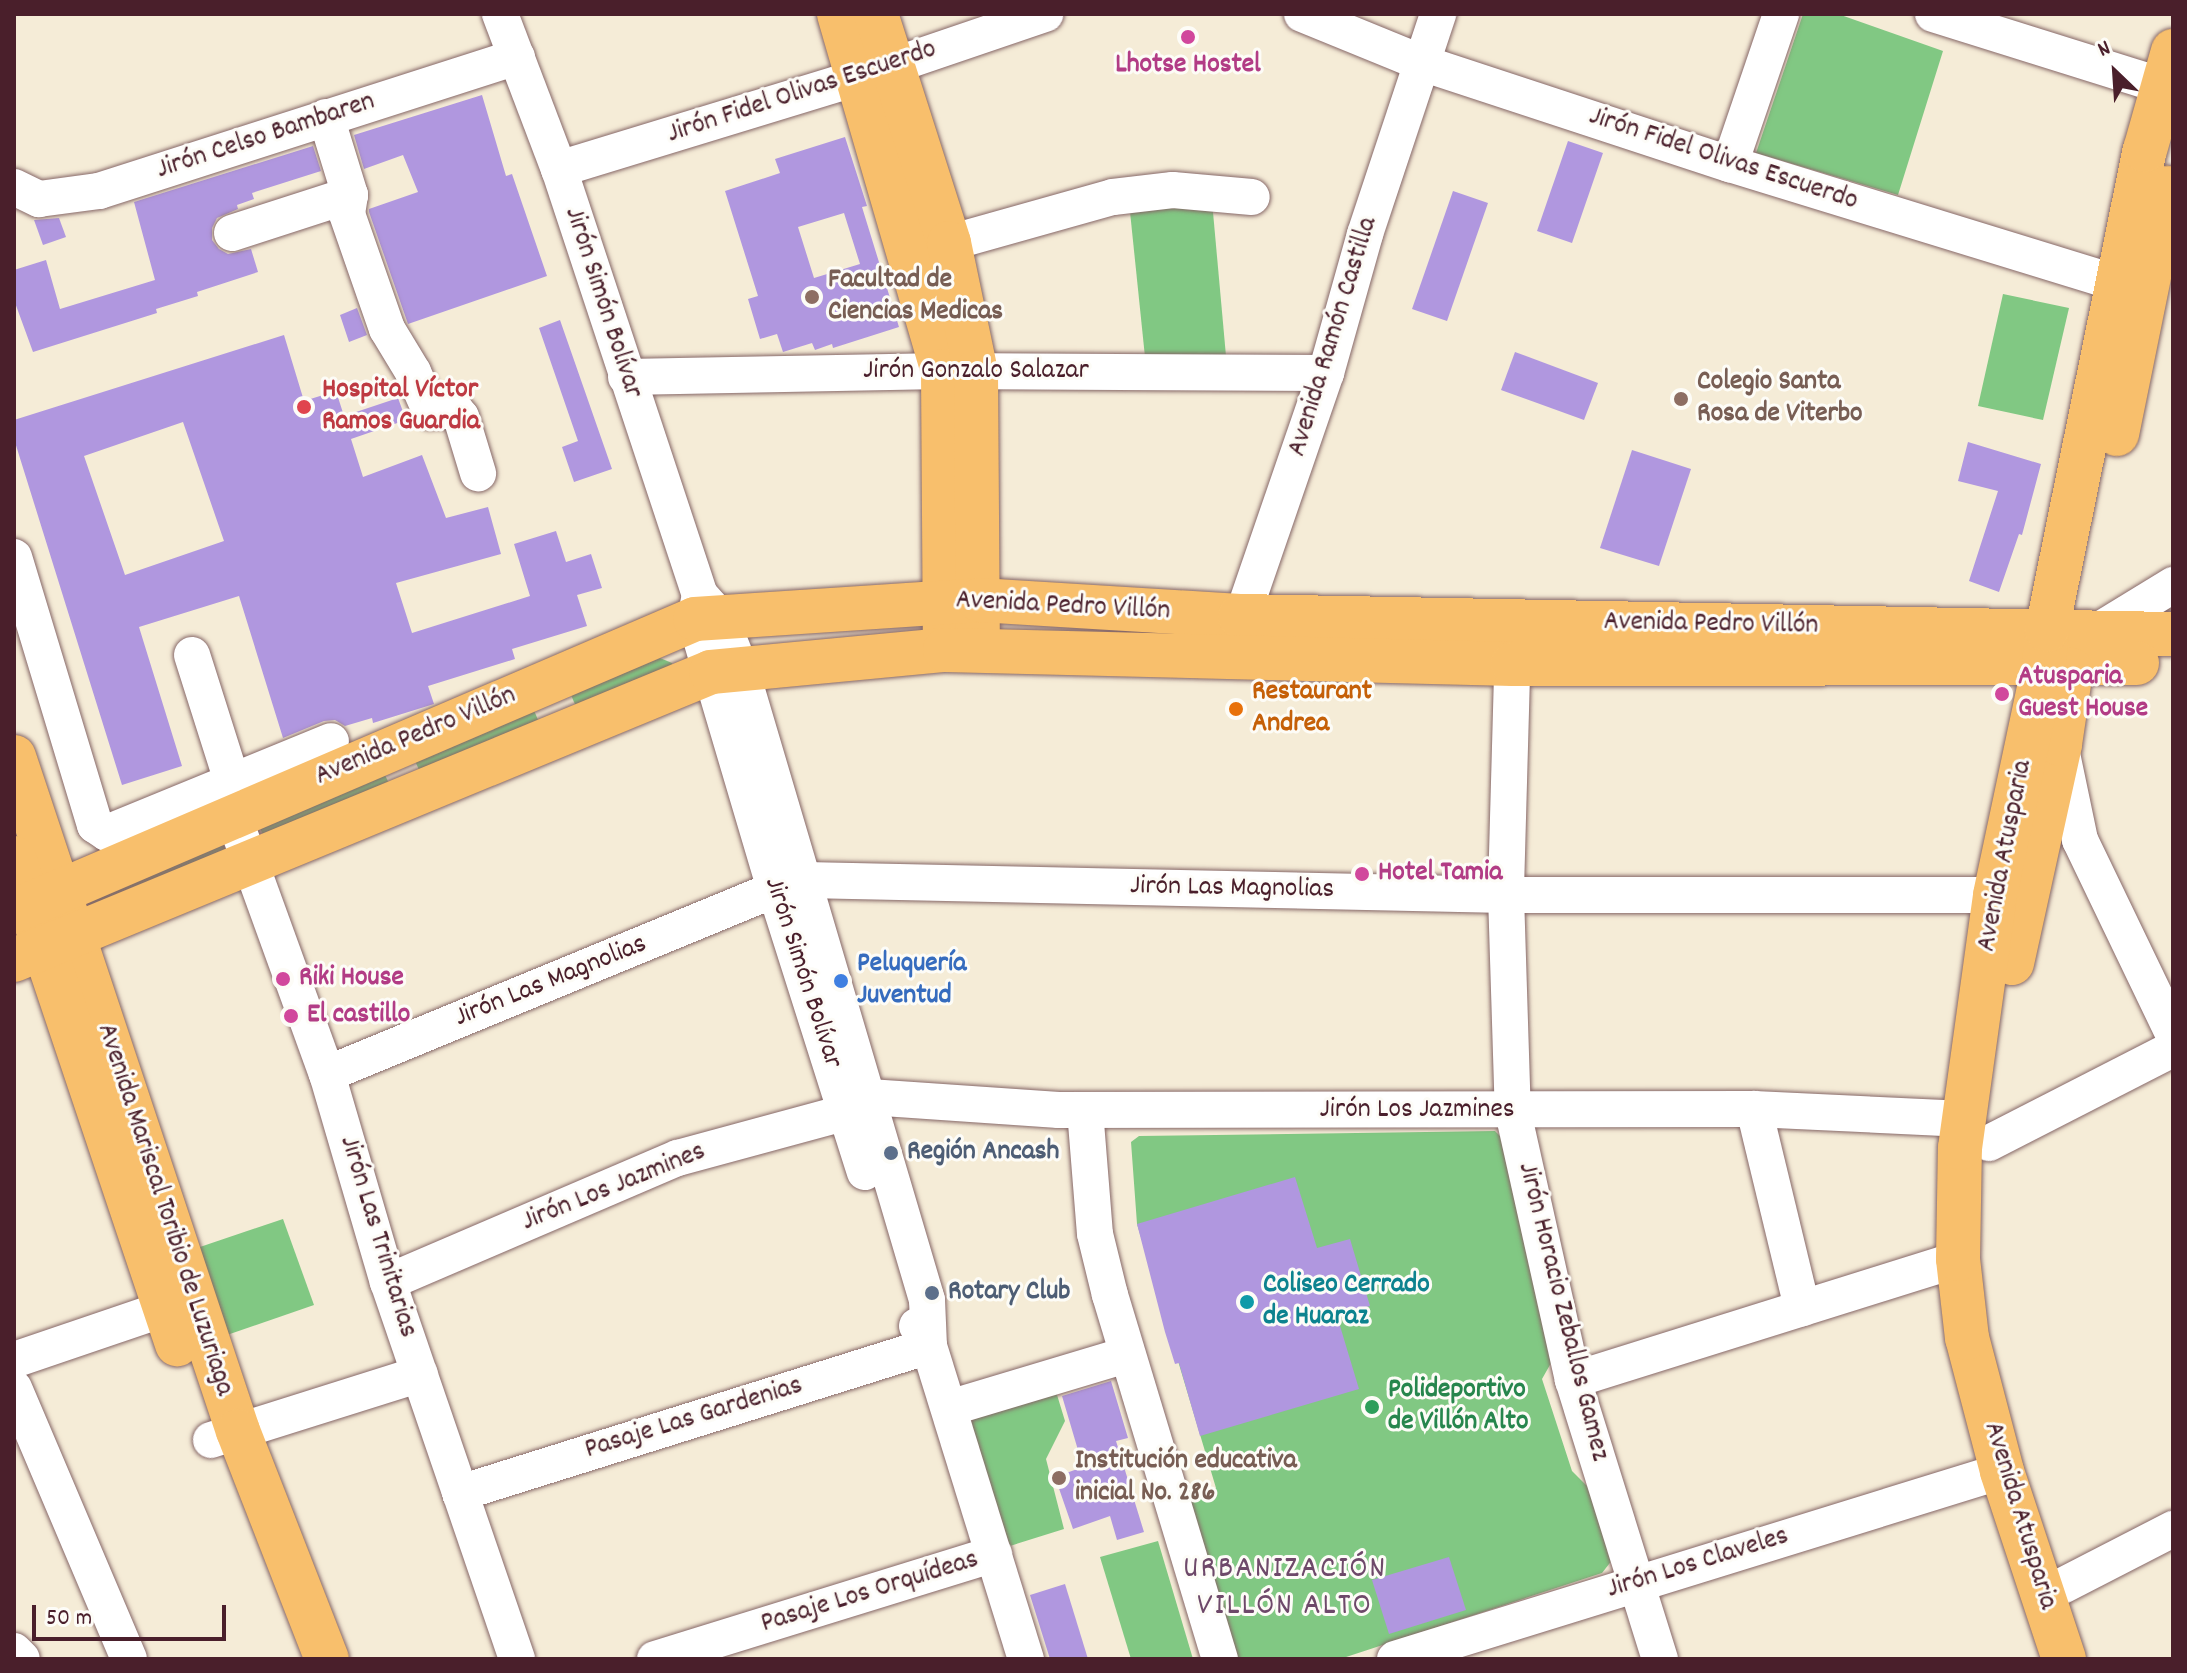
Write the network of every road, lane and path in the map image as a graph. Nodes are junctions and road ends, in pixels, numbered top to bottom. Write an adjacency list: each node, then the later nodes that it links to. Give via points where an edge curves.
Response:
1 (500, 14): 9 (street, Jirón Simón Bolívar)
2 (839, 14): 11 (main road)
3 (876, 14): 11 (main road)
4 (1045, 14): 11 (street, Jirón Fidel Olivas Escuerdo)
5 (1302, 14): 10 (street, Jirón Fidel Olivas Escuerdo)
6 (1438, 14): 10 (street, Avenida Ramón Castilla)
7 (1781, 14): 15 (street)
8 (1933, 14): 12 (street)
9 (517, 57): 13 (street, Jirón Celso Bambaren); 16 (street, Jirón Simón Bolívar)
10 (1422, 63): 15 (street, Jirón Fidel Olivas Escuerdo); 24 (street, Avenida Ramón Castilla)
11 (874, 72): 16 (street, Jirón Fidel Olivas Escuerdo); 21 (main road); 23 (main road)
12 (2169, 75): 22 (main road, Avenida Atusparia)
13 (326, 117): 17 (street, Jirón Celso Bambaren, via 99,191 39,199); 18 (street)
14 (2173, 154): 22 (main road, Avenida Atusparia)
15 (1730, 164): 22 (street, Jirón Fidel Olivas Escuerdo)
16 (559, 169): 25 (street, Jirón Simón Bolívar)
17 (14, 187)
18 (350, 195): 20 (street); 26 (street, via 347,214 387,329 430,411 456,411 461,417)
19 (1252, 197): 21 (street, via 1173,190 1113,197)
20 (232, 233)
21 (949, 243): 23 (main road)
22 (2132, 288): 34 (main road, Avenida Atusparia)
23 (959, 372): 24 (street, Jirón Gonzalo Salazar); 25 (street, Jirón Gonzalo Salazar); 29 (main road)
24 (1326, 373): 31 (street, Avenida Ramón Castilla)
25 (626, 377): 30 (street, Jirón Simón Bolívar)
26 (478, 473)
27 (14, 557): 48 (street, via 95,825 107,833)
28 (2173, 585): 34 (street)
29 (962, 600): 30 (main road, Avenida Pedro Villón); 31 (main road, Avenida Pedro Villón); 35 (main road)
30 (705, 610): 40 (street, Jirón Simón Bolívar); 41 (main road, Avenida Pedro Villón)
31 (1240, 616): 32 (main road, Avenida Pedro Villón); 37 (street, Avenida Ramón Castilla)
32 (1512, 621): 34 (main road, Avenida Pedro Villón); 39 (street, Jirón Horacio Zeballos Gamez)
33 (2173, 634): 34 (main road, Avenida Pedro Villón)
34 (2067, 645): 38 (main road, Avenida Pedro Villón); 39 (main road, Avenida Pedro Villón); 44 (main road, Avenida Atusparia); 53 (main road, Avenida Atusparia)
35 (961, 650): 37 (main road, Avenida Pedro Villón); 40 (main road, Avenida Pedro Villón)
36 (192, 655): 48 (street, Jirón Las Trinitarias)
37 (1229, 659): 39 (main road, Avenida Pedro Villón)
38 (2173, 663)
39 (1513, 664): 52 (street, Jirón Horacio Zeballos Gamez)
40 (726, 671): 42 (main road, Avenida Pedro Villón); 51 (street, Jirón Simón Bolívar)
41 (548, 681): 42 (main road); 45 (main road, Avenida Pedro Villón)
42 (571, 730): 47 (main road, Avenida Pedro Villón)
43 (331, 741): 48 (street)
44 (2060, 744): 56 (street, via 2080,840); 63 (main road, Avenida Atusparia)
45 (394, 747): 47 (main road); 48 (main road, Avenida Pedro Villón)
46 (14, 757): 54 (main road, Avenida Mariscal Toribio de Luzuriaga)
47 (414, 795): 50 (main road, Avenida Pedro Villón)
48 (232, 798): 50 (street, Jirón Las Trinitarias); 54 (main road, Avenida Pedro Villón)
49 (14, 858): 54 (main road, Avenida Mariscal Toribio de Luzuriaga)
50 (251, 862): 55 (main road, Avenida Pedro Villón); 58 (street, Jirón Las Trinitarias)
51 (790, 885): 52 (street, Jirón Las Magnolias); 58 (street, Jirón Las Magnolias); 59 (street, Jirón Simón Bolívar)
52 (1506, 895): 53 (street, Jirón Las Magnolias); 62 (street, Jirón Horacio Zeballos Gamez)
53 (1995, 895): 63 (main road, Avenida Atusparia)
54 (33, 902): 55 (main road, Avenida Mariscal Toribio de Luzuriaga)
55 (43, 948): 66 (main road, Avenida Mariscal Toribio de Luzuriaga, via 132,1162)
56 (2173, 1033)
57 (2173, 1049): 63 (street)
58 (327, 1074): 65 (street, Jirón Las Trinitarias)
59 (858, 1104): 61 (street, Jirón Los Jazmines); 65 (street, Jirón Los Jazmines, via 678,1158); 68 (street, Jirón Simón Bolívar, via 907,1309)
60 (1754, 1109): 62 (street, Jirón Los Jazmines); 63 (street, Jirón Los Jazmines); 67 (street)
61 (1085, 1110): 62 (street, Jirón Los Jazmines); 69 (street, via 1095,1234)
62 (1513, 1112): 72 (street, Jirón Horacio Zeballos Gamez)
63 (1977, 1131): 64 (main road, Avenida Atusparia, via 1959,1163); 81 (main road, Avenida Atusparia, via 2002,1373)
64 (1958, 1259): 67 (street); 76 (main road, Avenida Atusparia, via 1967,1338)
65 (388, 1282): 71 (street, Jirón Las Trinitarias)
66 (178, 1304): 70 (street); 75 (main road, Avenida Mariscal Toribio de Luzuriaga)
67 (1802, 1308): 72 (street)
68 (929, 1346): 74 (street, Jirón Simón Bolívar); 77 (street, Pasaje Las Gardenias)
69 (1126, 1355): 74 (street); 90 (street)
70 (14, 1360)
71 (420, 1374): 75 (street); 77 (street, Jirón Las Trinitarias)
72 (1573, 1380): 80 (street, Jirón Horacio Zeballos Gamez)
73 (14, 1388): 84 (street)
74 (949, 1408): 79 (street, Jirón Simón Bolívar)
75 (225, 1436): 85 (main road, Avenida Mariscal Toribio de Luzuriaga); 86 (main road, Avenida Mariscal Toribio de Luzuriaga)
76 (2002, 1471): 80 (street, Jirón Los Claveles); 93 (main road, Avenida Atusparia)
77 (460, 1493): 87 (street, Jirón Las Trinitarias)
78 (2173, 1529): 81 (street)
79 (994, 1554): 88 (street, Pasaje Los Orquídeas); 89 (street, Jirón Simón Bolívar)
80 (1637, 1583): 91 (street, Jirón Los Claveles); 92 (street, Jirón Horacio Zeballos Gamez)
81 (2064, 1585): 94 (main road, Avenida Atusparia)
82 (14, 1651): 83 (street)
83 (22, 1659)
84 (129, 1659)
85 (299, 1659)
86 (327, 1659)
87 (517, 1659)
88 (655, 1659)
89 (1026, 1659)
90 (1220, 1659)
91 (1395, 1659)
92 (1660, 1659)
93 (2064, 1659)
94 (2086, 1659)

